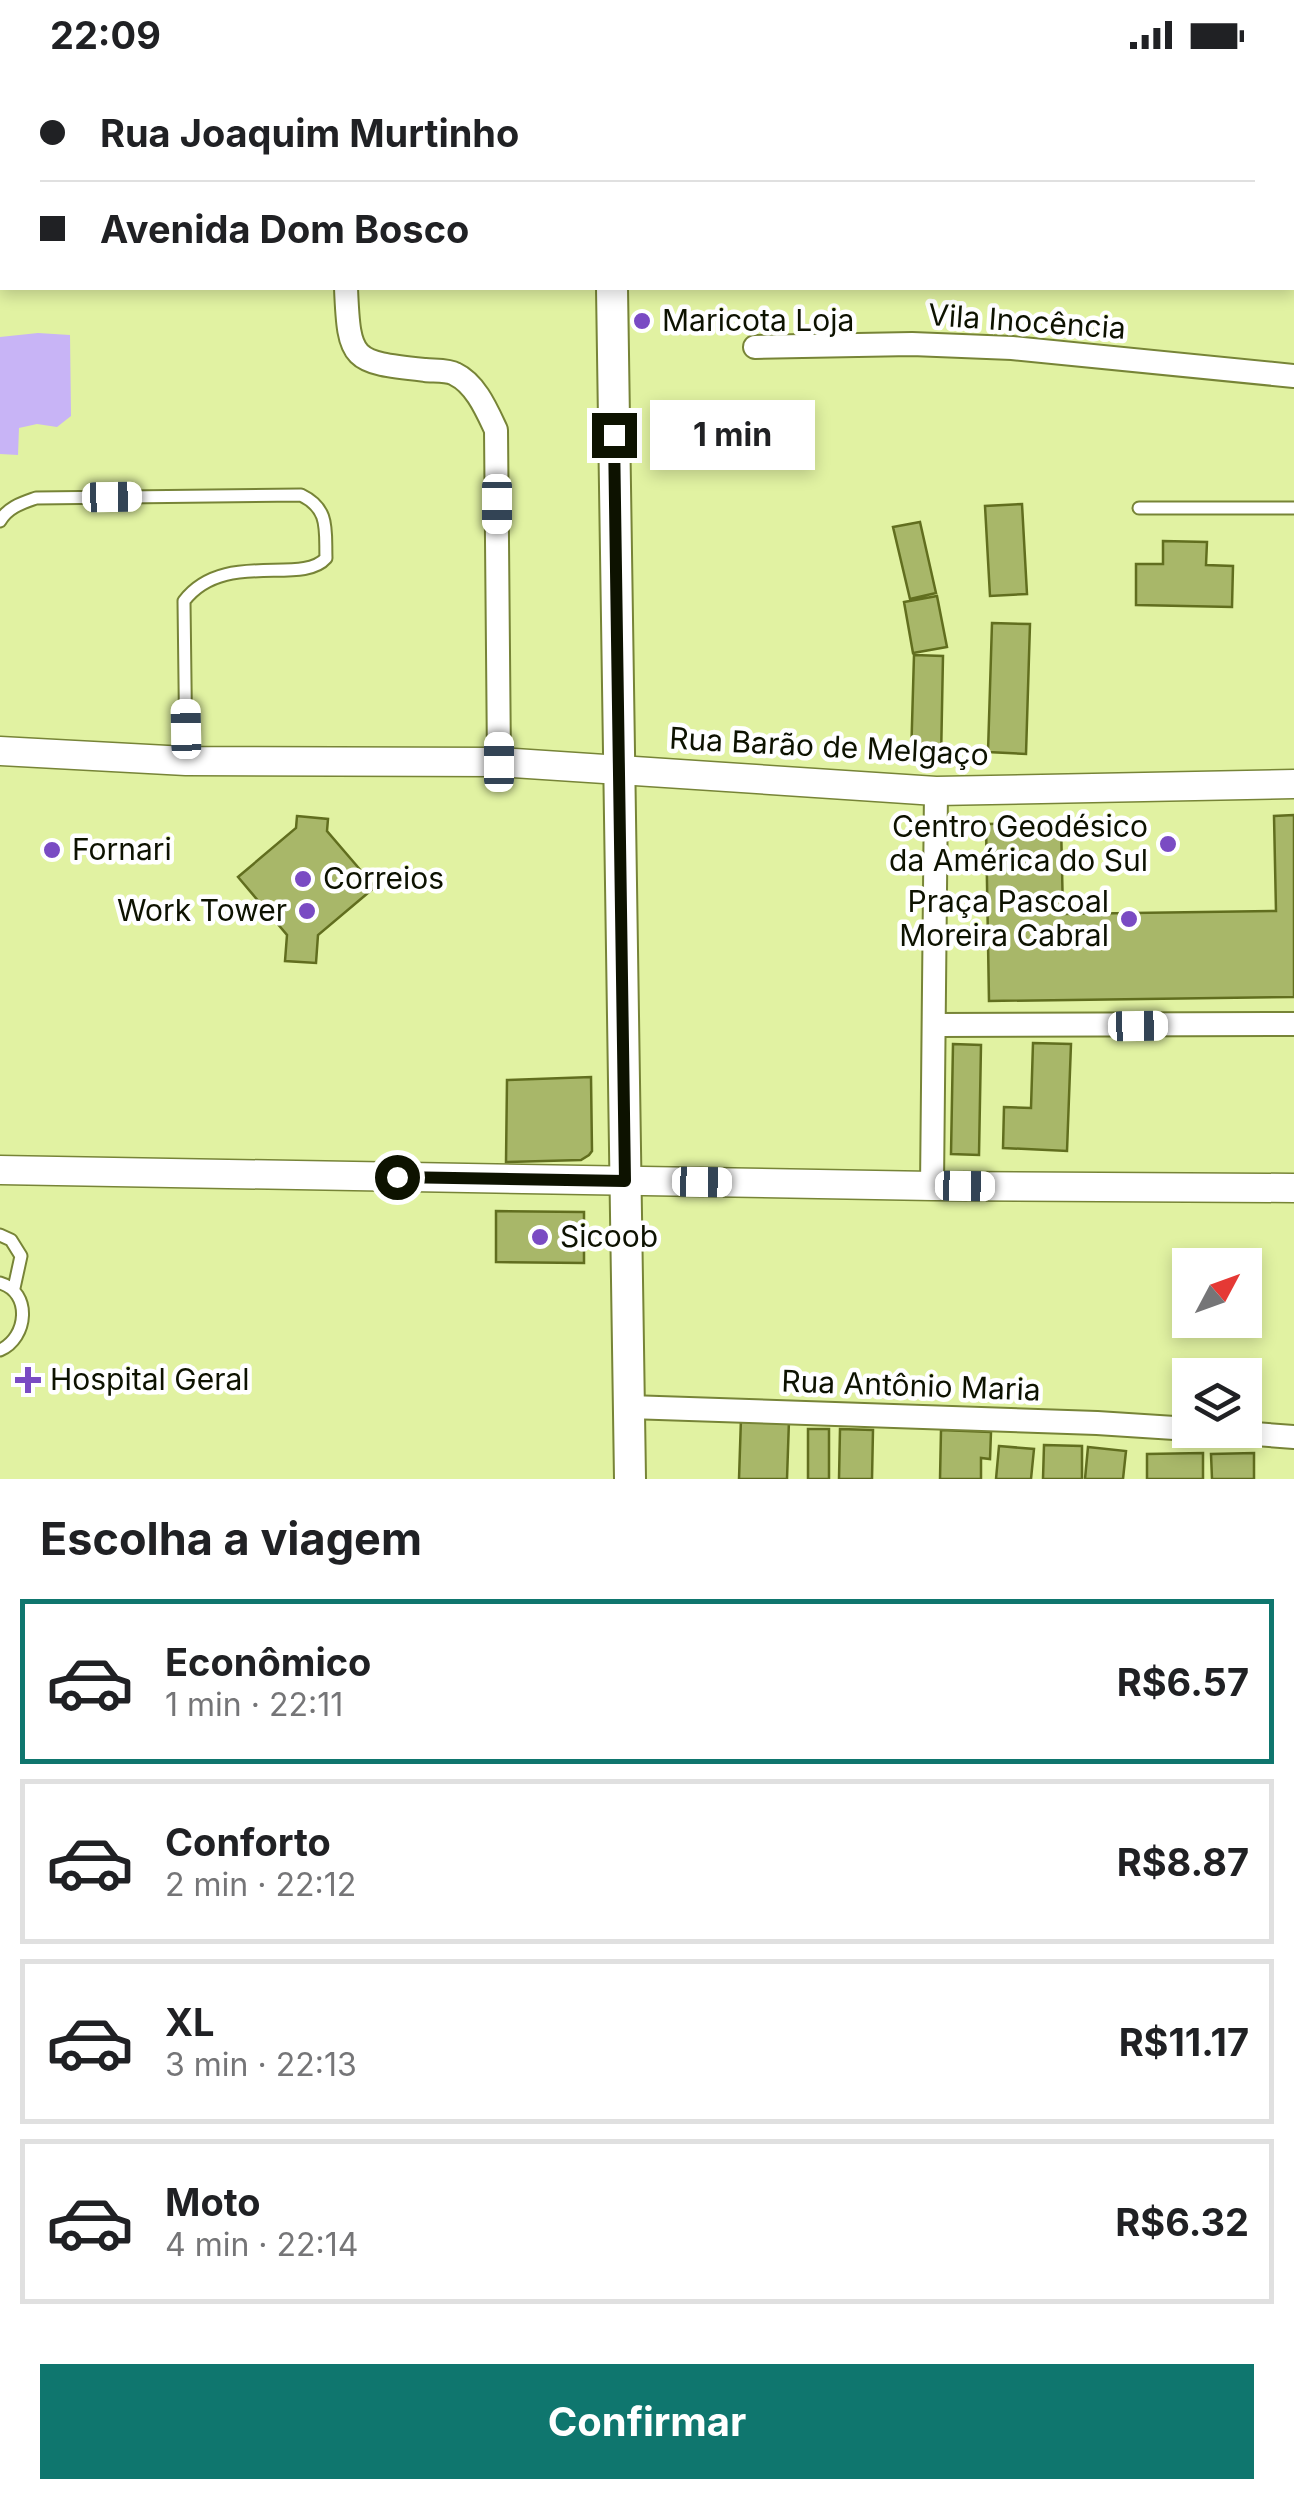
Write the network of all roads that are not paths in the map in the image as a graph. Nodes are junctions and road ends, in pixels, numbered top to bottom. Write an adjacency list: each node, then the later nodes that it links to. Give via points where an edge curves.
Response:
1 (346, 290): 10 (street, via 348,338 361,358 455,374 479,397 496,430)
2 (612, 290): 11 (main road)
3 (756, 347): 4 (street, Vila Inocência, via 1012,348)
4 (1294, 376)
5 (1140, 508): 6 (lane)
6 (1294, 508)
7 (0, 521): 9 (lane, via 36,498 301,495 325,514 326,558 319,566 246,570 198,584 184,601)
8 (0, 751): 9 (street, Rua Barão de Melgaço)
9 (186, 761): 10 (street, Rua Barão de Melgaço)
10 (499, 762): 11 (street, Rua Barão de Melgaço)
11 (620, 768): 13 (street, Rua Barão de Melgaço); 17 (main road)
12 (1294, 784): 13 (street, Rua Barão de Melgaço)
13 (936, 790): 15 (street)
14 (1294, 1024): 15 (street)
15 (936, 1026): 18 (street)
16 (0, 1170): 17 (street)
17 (625, 1181): 18 (street); 24 (main road)
18 (932, 1186): 19 (street)
19 (1294, 1188)
20 (0, 1234): 22 (lane, via 21,1256)
21 (0, 1282): 22 (lane)
22 (14, 1288): 23 (lane, via 22,1299 21,1328)
23 (0, 1350)
24 (629, 1407): 25 (street, Rua Antônio Maria); 28 (main road)
25 (1172, 1428)
26 (1262, 1434): 27 (street)
27 (1294, 1436)
28 (630, 1479)

